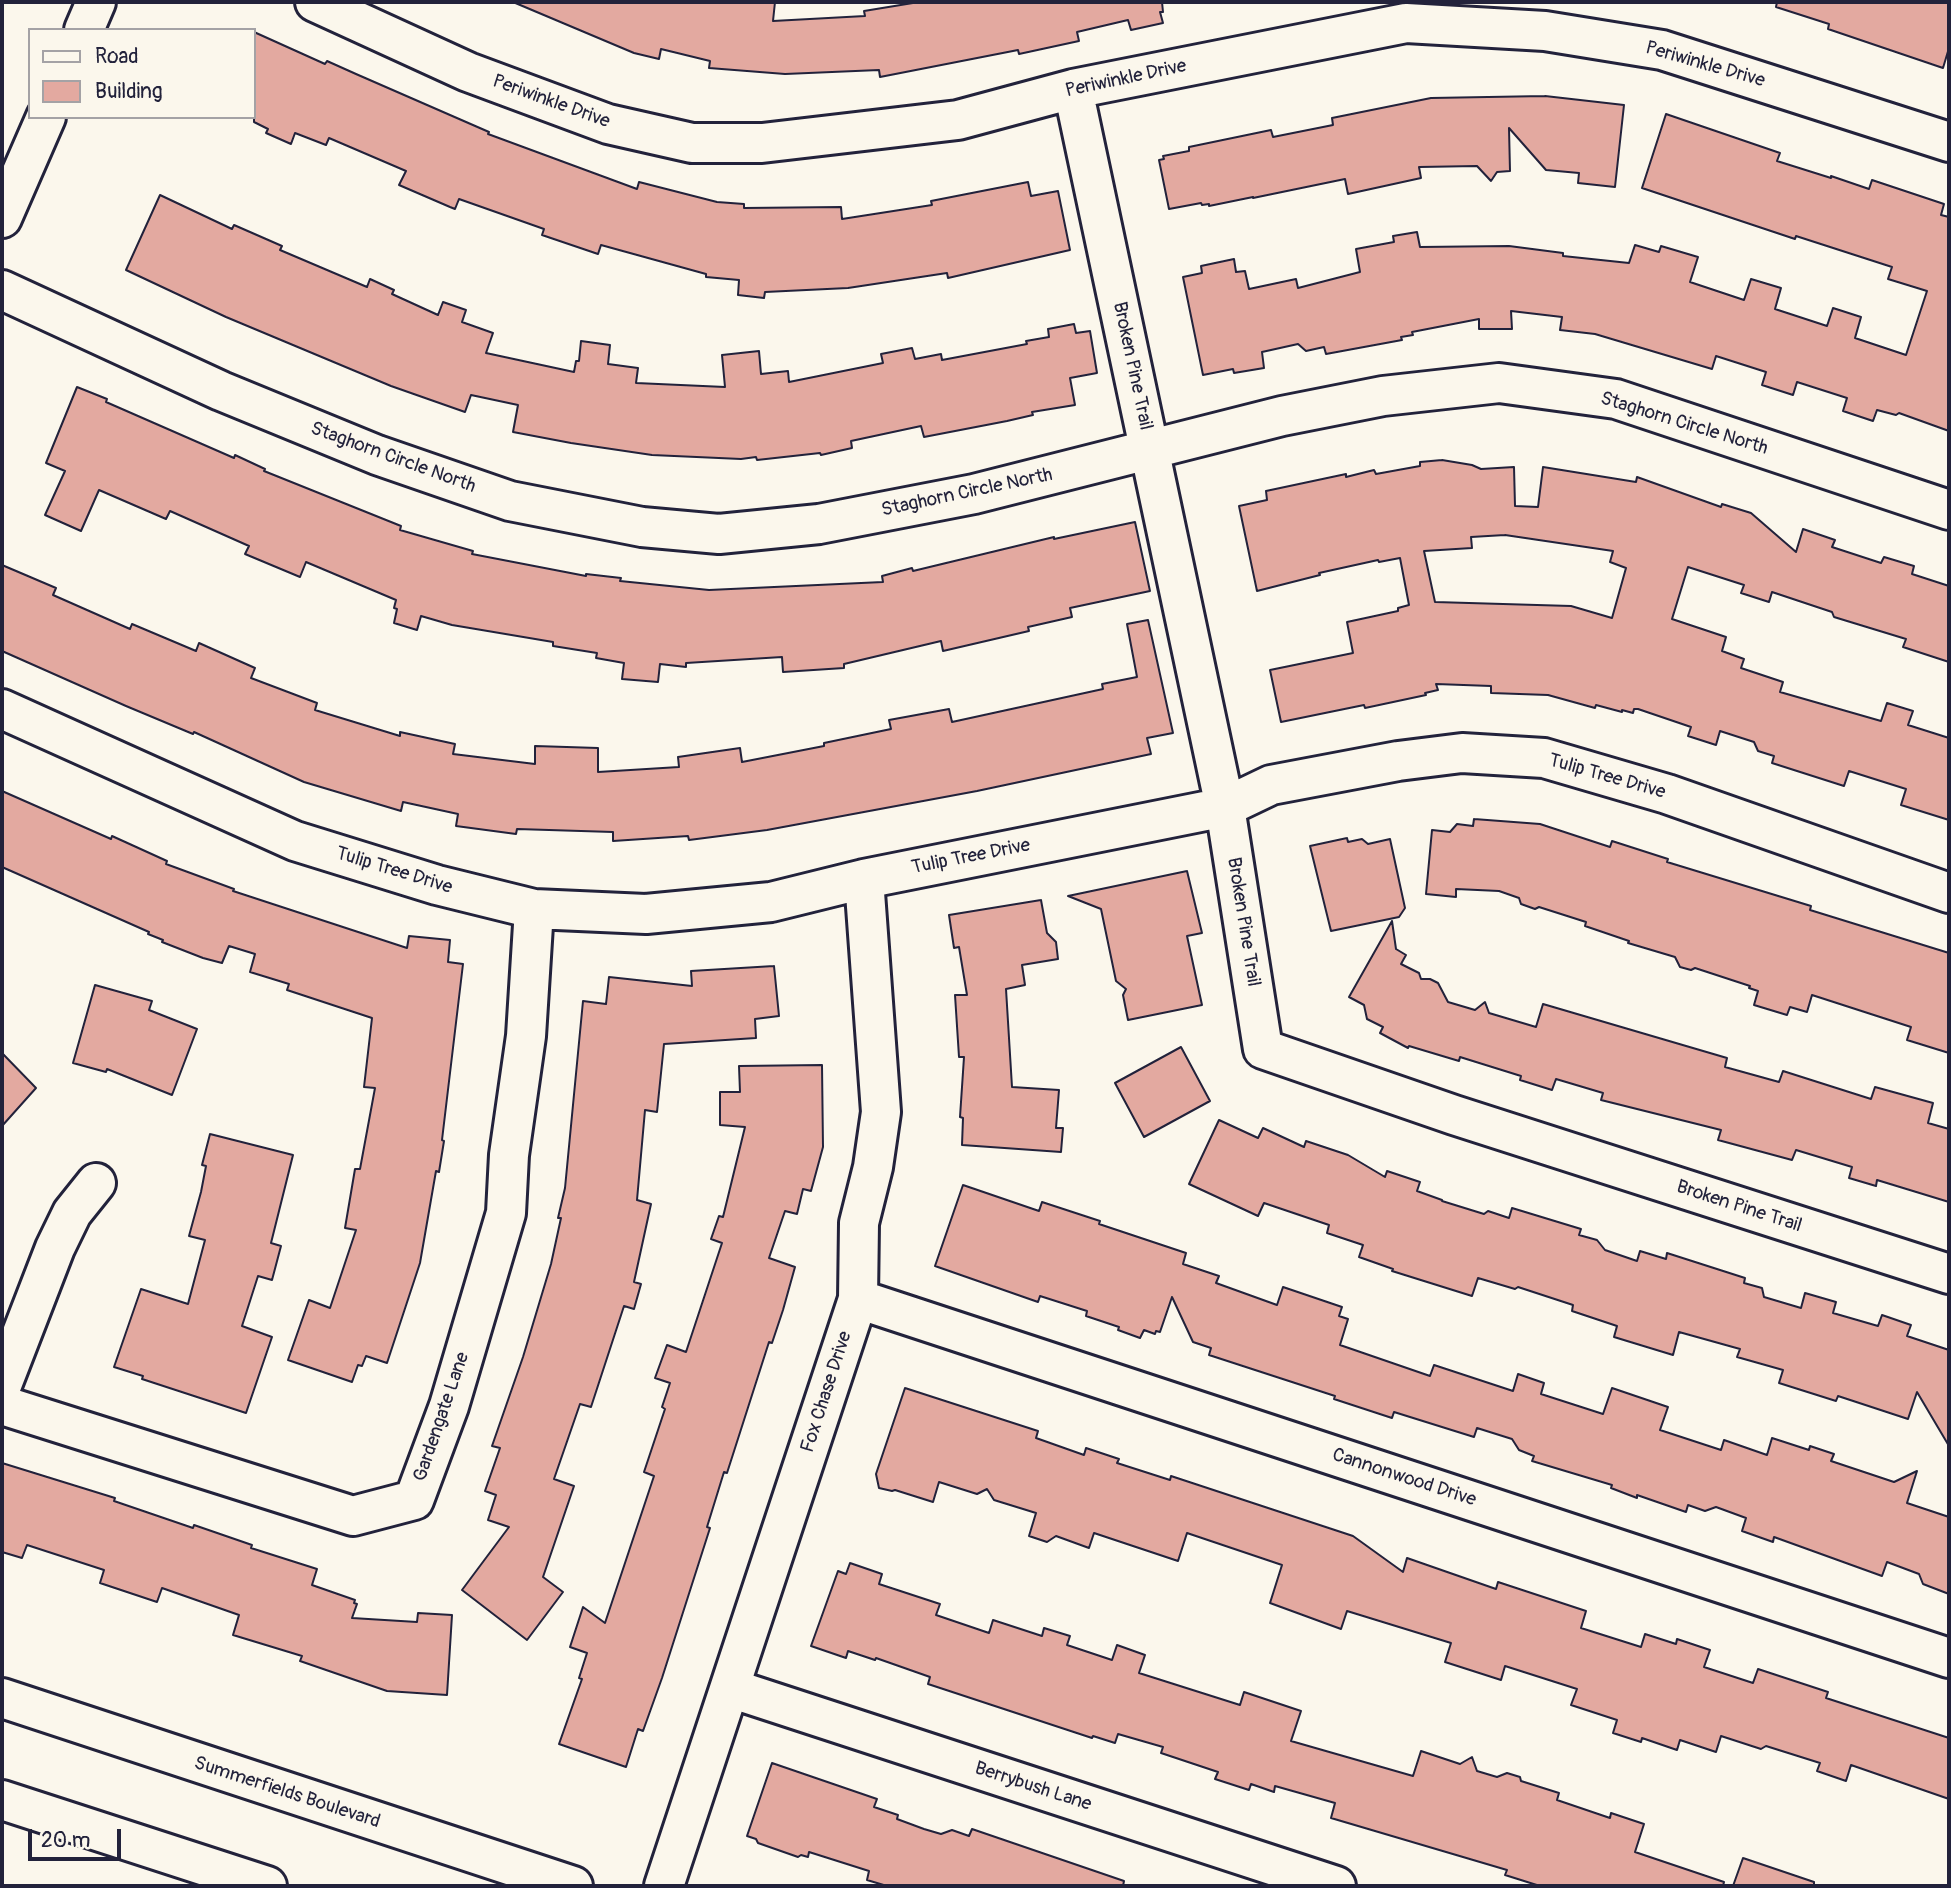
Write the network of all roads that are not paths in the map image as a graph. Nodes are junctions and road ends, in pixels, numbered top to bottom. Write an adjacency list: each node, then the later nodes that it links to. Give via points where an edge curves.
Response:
1 (96, 2): 4 (street)
2 (315, 2): 5 (street, Periwinkle Drive, via 468,72 608,124 692,143 762,143 933,124)
3 (1546, 17): 5 (street, Periwinkle Drive, via 1406,23); 7 (street, Periwinkle Drive)
4 (85, 28)
5 (1073, 89): 10 (street, Broken Pine Trail)
6 (45, 119): 8 (street)
7 (1949, 142)
8 (2, 218)
9 (2, 290): 10 (street, Staghorn Circle North, via 221,391 377,456 510,501 642,527 719,534 818,524 974,494)
10 (1149, 450): 11 (street, Staghorn Circle North, via 1382,396 1499,383 1616,400); 13 (street, Broken Pine Trail)
11 (1949, 510)
12 (2, 709): 16 (street, Tulip Tree Drive, via 295,841)
13 (1225, 807): 14 (street, Tulip Tree Drive); 15 (street, Tulip Tree Drive, via 1271,785 1398,761 1462,753 1544,758 1667,794); 18 (street, Broken Pine Trail, via 1264,1049)
14 (864, 878): 16 (street, Tulip Tree Drive, via 771,902 646,914); 19 (street, Fox Chase Drive, via 881,1112 859,1223)
15 (1949, 893)
16 (534, 909): 21 (street, Gardengate Lane, via 526,1036 509,1155 506,1213 449,1406 414,1500 353,1516)
17 (96, 1183): 20 (street, via 72,1213 55,1248)
18 (1949, 1274)
19 (858, 1299): 22 (street, Cannonwood Drive); 23 (street, Fox Chase Drive)
20 (2, 1385)
21 (2, 1405)
22 (1949, 1658)
23 (730, 1688): 28 (street, Fox Chase Drive); 29 (street, Berrybush Lane)
24 (2, 1698): 27 (street, Summerfields Boulevard)
25 (2, 1800): 26 (street)
26 (267, 1886)
27 (573, 1886)
28 (664, 1886)
29 (1336, 1886)

